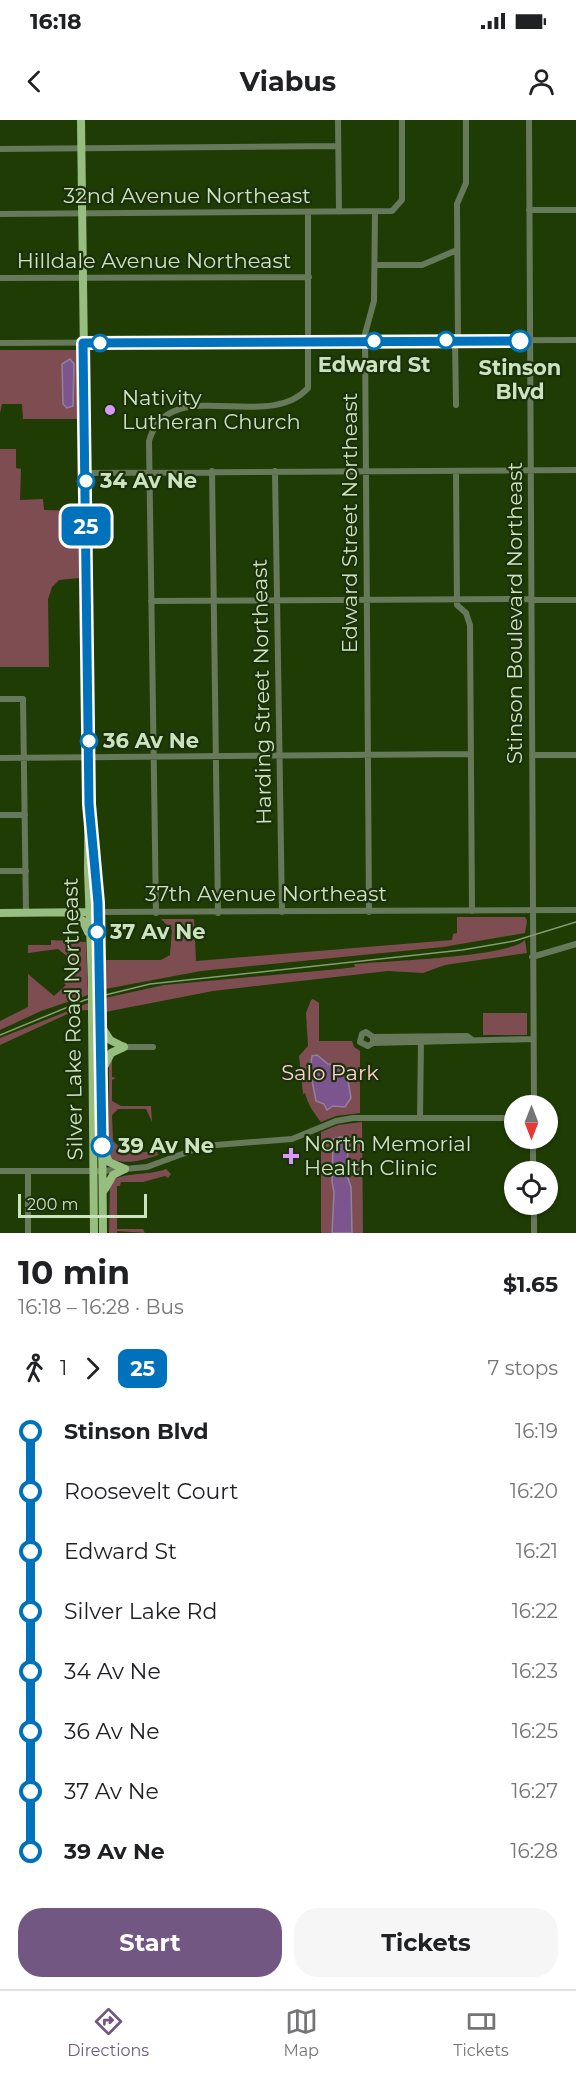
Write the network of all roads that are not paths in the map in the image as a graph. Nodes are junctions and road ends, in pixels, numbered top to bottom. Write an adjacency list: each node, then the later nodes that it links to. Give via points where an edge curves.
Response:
1 (81, 120): 8 (main road, Silver Lake Road Northeast)
2 (338, 120): 6 (street)
3 (402, 120): 13 (street, via 402,200 392,211)
4 (466, 120): 16 (street, via 466,183 458,200)
5 (529, 120): 9 (street, Stinson Boulevard Northeast)
6 (338, 147): 8 (street); 12 (street)
7 (0, 149): 8 (street)
8 (81, 149): 15 (main road, Silver Lake Road Northeast)
9 (529, 210): 10 (street); 25 (street, Stinson Boulevard Northeast)
10 (576, 210)
11 (308, 212): 12 (street, 32nd Avenue Northeast); 15 (street, 32nd Avenue Northeast); 18 (street)
12 (339, 212): 13 (street, 32nd Avenue Northeast)
13 (375, 212): 17 (street, Edward Street Northeast)
14 (0, 214): 15 (street, 32nd Avenue Northeast)
15 (82, 214): 19 (main road, Silver Lake Road Northeast)
16 (457, 250): 17 (street, via 422,265); 21 (street)
17 (375, 265): 24 (street, Edward Street Northeast, via 374,301)
18 (309, 277): 19 (street, Hilldale Avenue Northeast); 23 (street)
19 (83, 278): 20 (street, Hilldale Avenue Northeast); 27 (main road, Silver Lake Road Northeast)
20 (0, 279)
21 (456, 340): 24 (street); 25 (street); 28 (street)
22 (576, 340): 25 (street)
23 (310, 341): 24 (street); 27 (street); 35 (street, via 310,383 304,393 278,406 175,410 161,419 151,433)
24 (365, 341): 33 (street, Edward Street Northeast)
25 (529, 341): 29 (street, Stinson Boulevard Northeast)
26 (0, 343): 27 (street)
27 (83, 343): 36 (main road, Silver Lake Road Northeast)
28 (456, 405)
29 (531, 470): 30 (street); 34 (street); 38 (street, Stinson Boulevard Northeast)
30 (576, 470)
31 (212, 471): 32 (street); 35 (street); 43 (street)
32 (276, 471): 33 (street); 39 (street, Harding Street Northeast)
33 (366, 471): 34 (street); 40 (street, Edward Street Northeast)
34 (456, 471): 37 (street)
35 (149, 472): 36 (street); 42 (street)
36 (86, 473): 54 (main road, Silver Lake Road Northeast)
37 (457, 599): 38 (street); 40 (street); 45 (street, via 470,625)
38 (532, 599): 41 (street); 47 (street, Stinson Boulevard Northeast)
39 (278, 600): 40 (street); 43 (street); 50 (street, Harding Street Northeast)
40 (367, 600): 46 (street, Edward Street Northeast)
41 (576, 600)
42 (151, 601): 43 (street); 51 (street)
43 (214, 601): 49 (street)
44 (0, 699): 53 (street, via 23,699)
45 (470, 754): 46 (street); 61 (street)
46 (368, 755): 50 (street); 66 (street, Edward Street Northeast)
47 (532, 755): 48 (street); 59 (street, Stinson Boulevard Northeast)
48 (576, 755)
49 (216, 756): 50 (street); 51 (street); 69 (street)
50 (279, 756): 65 (street, Harding Street Northeast)
51 (153, 757): 54 (street); 68 (street)
52 (0, 758): 53 (street)
53 (24, 758): 54 (street); 55 (street)
54 (89, 758): 64 (main road, Silver Lake Road Northeast)
55 (25, 814): 56 (street); 57 (street)
56 (0, 815)
57 (26, 871): 58 (street); 62 (street)
58 (0, 872)
59 (532, 910): 60 (street, 37th Avenue Northeast); 61 (street, 37th Avenue Northeast); 72 (street, Stinson Boulevard Northeast)
60 (576, 910)
61 (472, 911): 66 (street, 37th Avenue Northeast)
62 (26, 912): 63 (main road, 37th Avenue Northeast); 67 (main road, 37th Avenue Northeast)
63 (69, 912): 64 (main road, 37th Avenue Northeast); 70 (main road, via 84,922)
64 (93, 912): 68 (street, 37th Avenue Northeast); 70 (main road, Silver Lake Road Northeast); 73 (main road)
65 (282, 912): 66 (street, 37th Avenue Northeast); 69 (street, 37th Avenue Northeast)
66 (369, 912)
67 (0, 913)
68 (156, 913): 69 (street, 37th Avenue Northeast)
69 (218, 913)
70 (90, 939): 73 (main road, Silver Lake Road Northeast)
71 (576, 944): 72 (street)
72 (532, 957): 77 (street, Stinson Boulevard Northeast)
73 (96, 983): 74 (main road, bridge); 75 (main road, Silver Lake Road Northeast, bridge)
74 (101, 1026): 79 (main road); 80 (main road, via 109,1038)
75 (92, 1033): 79 (main road); 88 (main road, Silver Lake Road Northeast)
76 (421, 1039): 77 (street); 78 (street); 84 (street)
77 (533, 1039): 83 (street, Stinson Boulevard Northeast)
78 (373, 1040)
79 (101, 1044): 80 (main road); 82 (main road)
80 (124, 1047): 81 (street); 82 (main road, via 108,1056)
81 (153, 1047)
82 (102, 1081): 86 (main road)
83 (534, 1095)
84 (420, 1118): 85 (street); 87 (street, via 342,1119 292,1138 212,1144 154,1166)
85 (504, 1118)
86 (102, 1146): 87 (main road, via 109,1162); 88 (main road)
87 (125, 1169): 88 (street); 91 (main road, via 109,1179)
88 (98, 1170): 90 (street); 91 (main road); 94 (main road, Silver Lake Road Northeast)
89 (0, 1171): 90 (street)
90 (27, 1171): 93 (street)
91 (102, 1199): 95 (main road)
92 (534, 1215): 96 (street)
93 (28, 1233)
94 (94, 1233)
95 (103, 1233)
96 (534, 1233)

